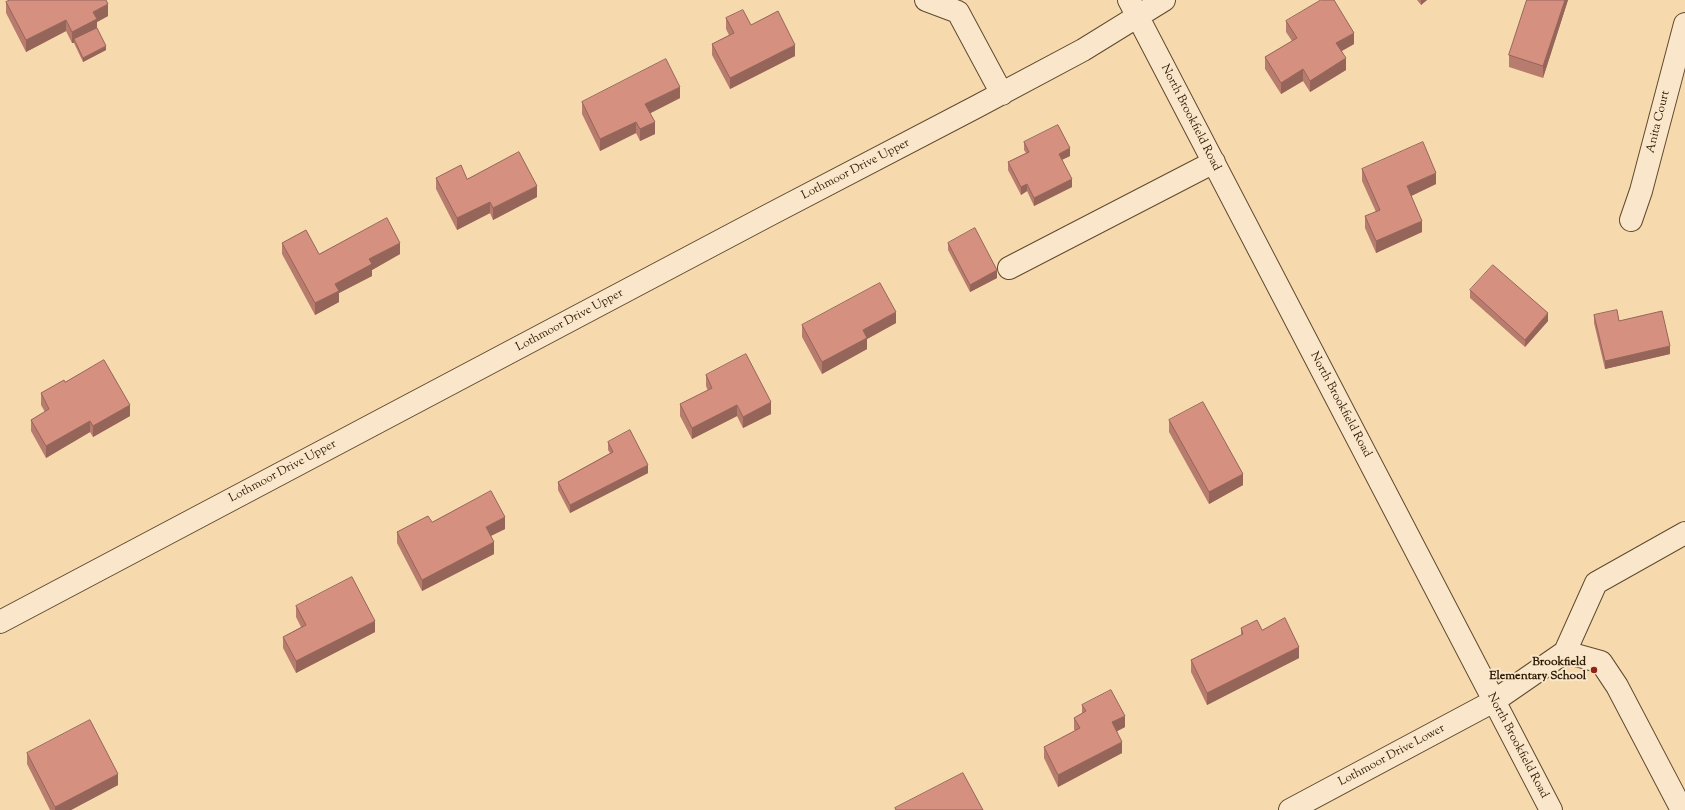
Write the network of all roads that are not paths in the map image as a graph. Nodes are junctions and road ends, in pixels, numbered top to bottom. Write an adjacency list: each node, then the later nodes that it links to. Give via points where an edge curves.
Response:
1 (926, 0): 5 (street, via 958,12)
2 (1164, 0): 3 (street, Lothmoor Drive Upper)
3 (1133, 8): 5 (street, Lothmoor Drive Upper, via 1083,50); 6 (street, North Brookfield Road)
4 (1685, 24): 7 (street, Anita Court)
5 (1002, 94): 10 (street, Lothmoor Drive Upper)
6 (1214, 162): 8 (street); 12 (street, North Brookfield Road)
7 (1631, 220)
8 (1009, 268)
9 (1685, 533): 11 (street, via 1596,583)
10 (0, 622)
11 (1565, 652): 12 (street, Lothmoor Drive Lower); 15 (street, via 1601,662 1617,686)
12 (1494, 701): 13 (street, Lothmoor Drive Lower); 14 (street, North Brookfield Road)
13 (1290, 810)
14 (1551, 810)
15 (1682, 810)

